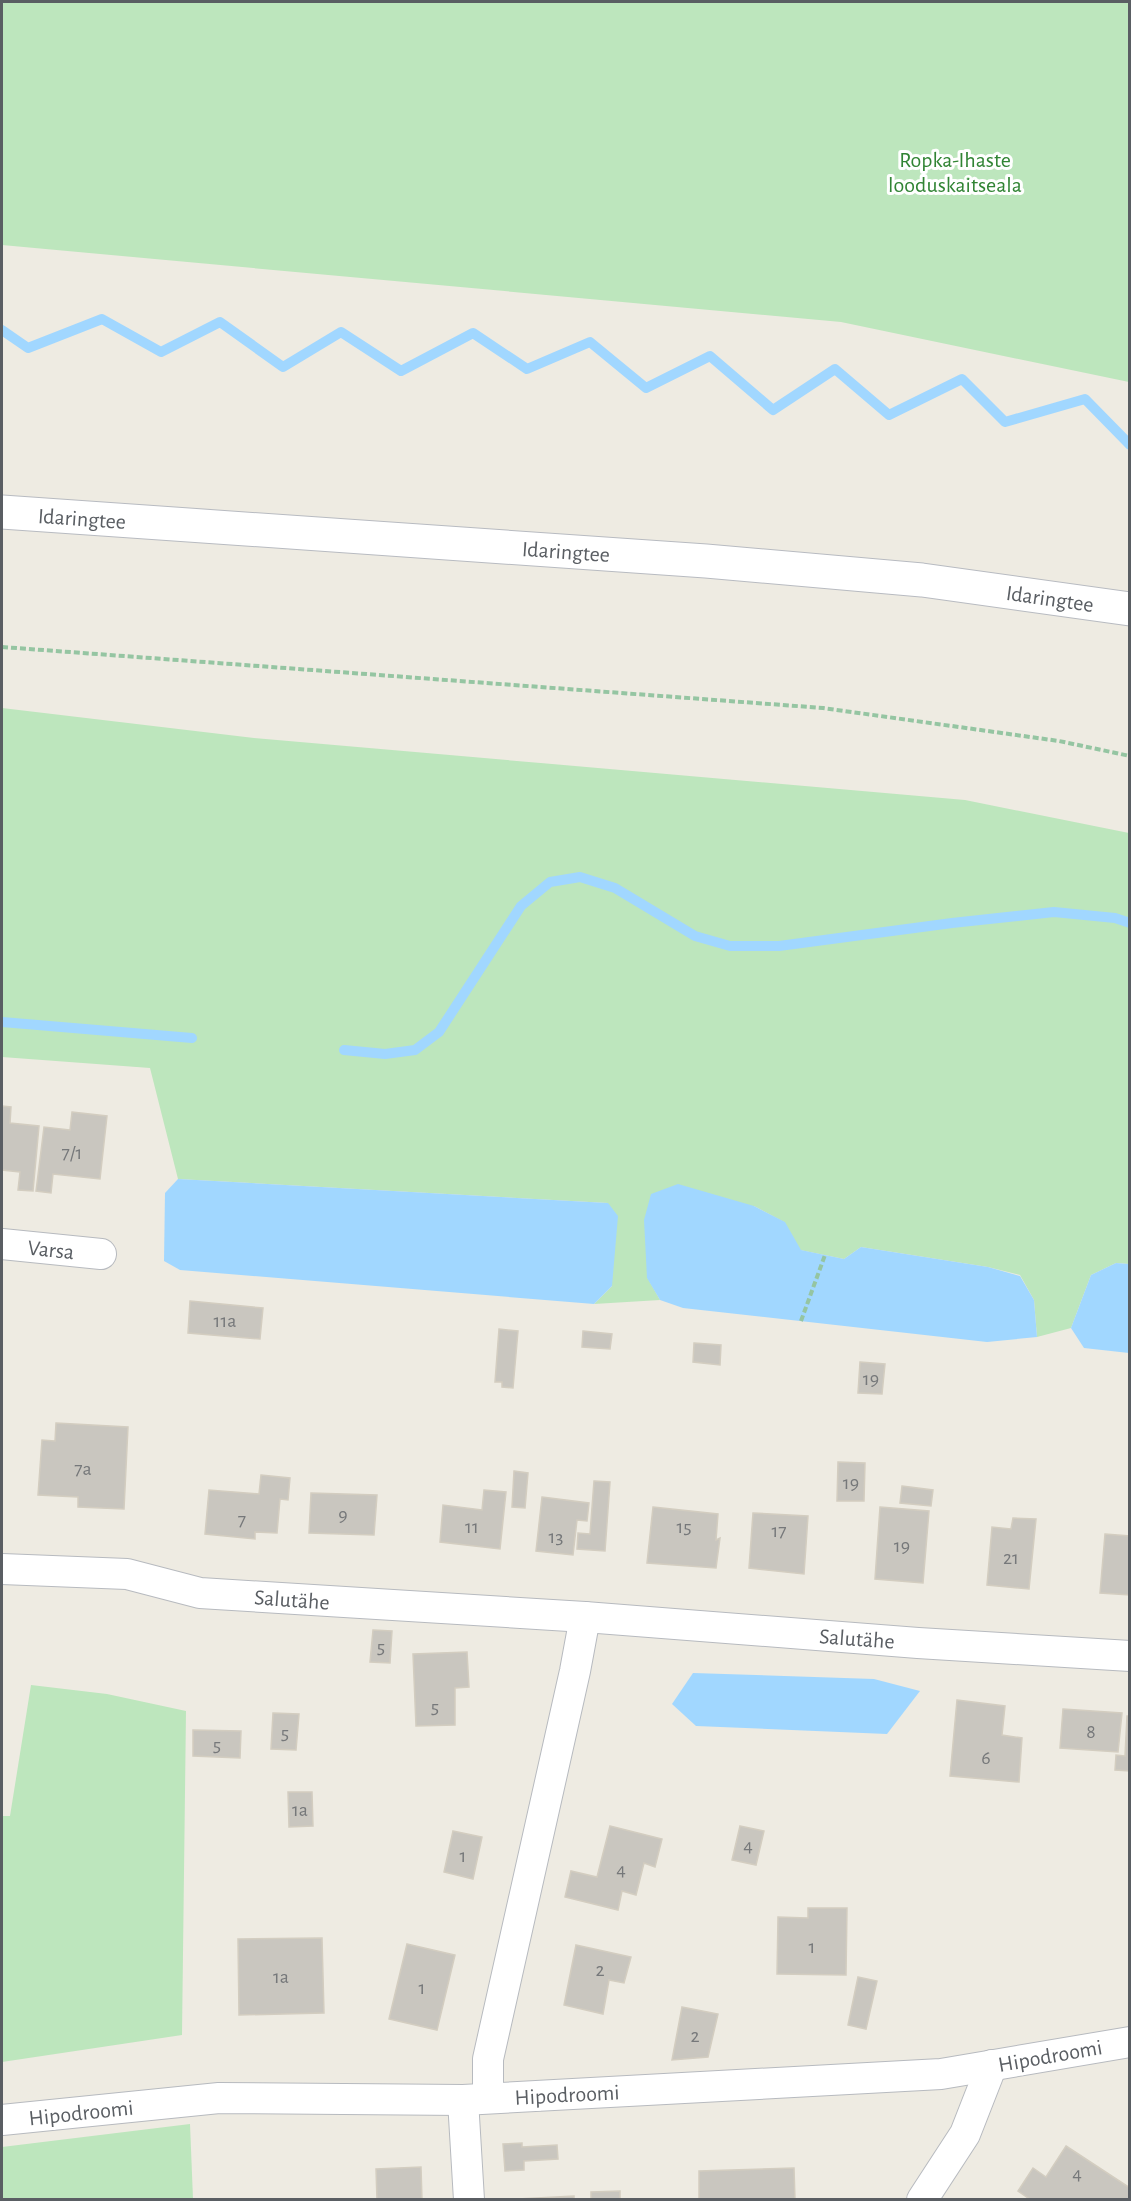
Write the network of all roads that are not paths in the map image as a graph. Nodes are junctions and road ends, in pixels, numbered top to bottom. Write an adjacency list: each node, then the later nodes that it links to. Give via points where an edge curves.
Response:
1 (2, 512): 2 (main road, Idaringtee, via 706,561 922,580)
2 (1130, 609)
3 (2, 1244): 4 (street, Varsa)
4 (101, 1254)
5 (2, 1569): 6 (street, Salutähe, via 127,1574 200,1593)
6 (585, 1617): 7 (street, Salutähe); 10 (street, via 488,2059)
7 (1130, 1656)
8 (1130, 2042): 9 (street, Hipodroomi)
9 (992, 2065): 10 (street, Hipodroomi, via 941,2074); 13 (street, via 965,2134)
10 (475, 2099): 11 (street, Hipodroomi, via 219,2098); 12 (street)
11 (2, 2120)
12 (469, 2199)
13 (922, 2199)

